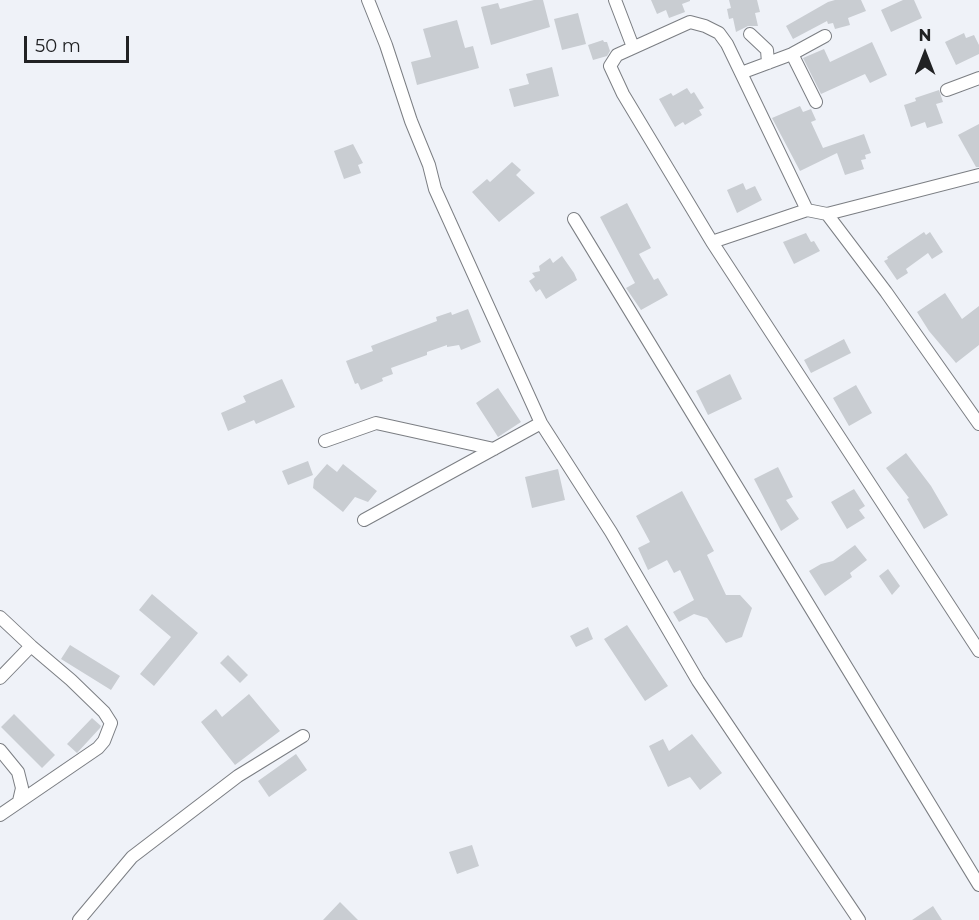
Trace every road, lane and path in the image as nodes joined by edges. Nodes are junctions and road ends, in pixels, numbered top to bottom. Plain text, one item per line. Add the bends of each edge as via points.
1 (368, 0) edge
2 (615, 0) edge
3 (750, 34) dead end
4 (825, 36) dead end
5 (633, 47) junction
6 (792, 54) junction
7 (768, 63) junction
8 (741, 73) junction
9 (979, 78) edge
10 (947, 90) dead end
11 (816, 102) dead end
12 (979, 175) edge
13 (807, 210) junction
14 (827, 214) junction
15 (574, 219) dead end
16 (712, 242) junction
17 (541, 423) junction
18 (979, 424) edge
19 (325, 441) dead end
20 (494, 449) junction
21 (364, 520) dead end
22 (0, 617) edge
23 (31, 646) junction
24 (979, 651) edge
25 (0, 678) edge
26 (303, 736) dead end
27 (0, 750) edge
28 (19, 801) junction
29 (0, 814) edge
30 (979, 885) edge
31 (79, 920) edge
32 (859, 920) edge

1 - 17 street via 435,189
2 - 5 street
3 - 7 street via 767,50
4 - 6 street
5 - 8 street via 690,22 719,33
5 - 16 street via 617,55 610,66 622,94
6 - 7 street
6 - 11 street
7 - 8 street
8 - 13 street
9 - 10 street
12 - 14 street
13 - 14 street
13 - 16 street
14 - 18 street
15 - 30 street
16 - 24 street
17 - 20 street
17 - 32 street via 611,532 698,681
19 - 20 street via 376,423
20 - 21 street
22 - 23 street
23 - 25 street
23 - 28 street via 71,680 111,723 98,748
26 - 31 street via 238,776 132,857
27 - 28 street via 18,772 22,788
28 - 29 street

